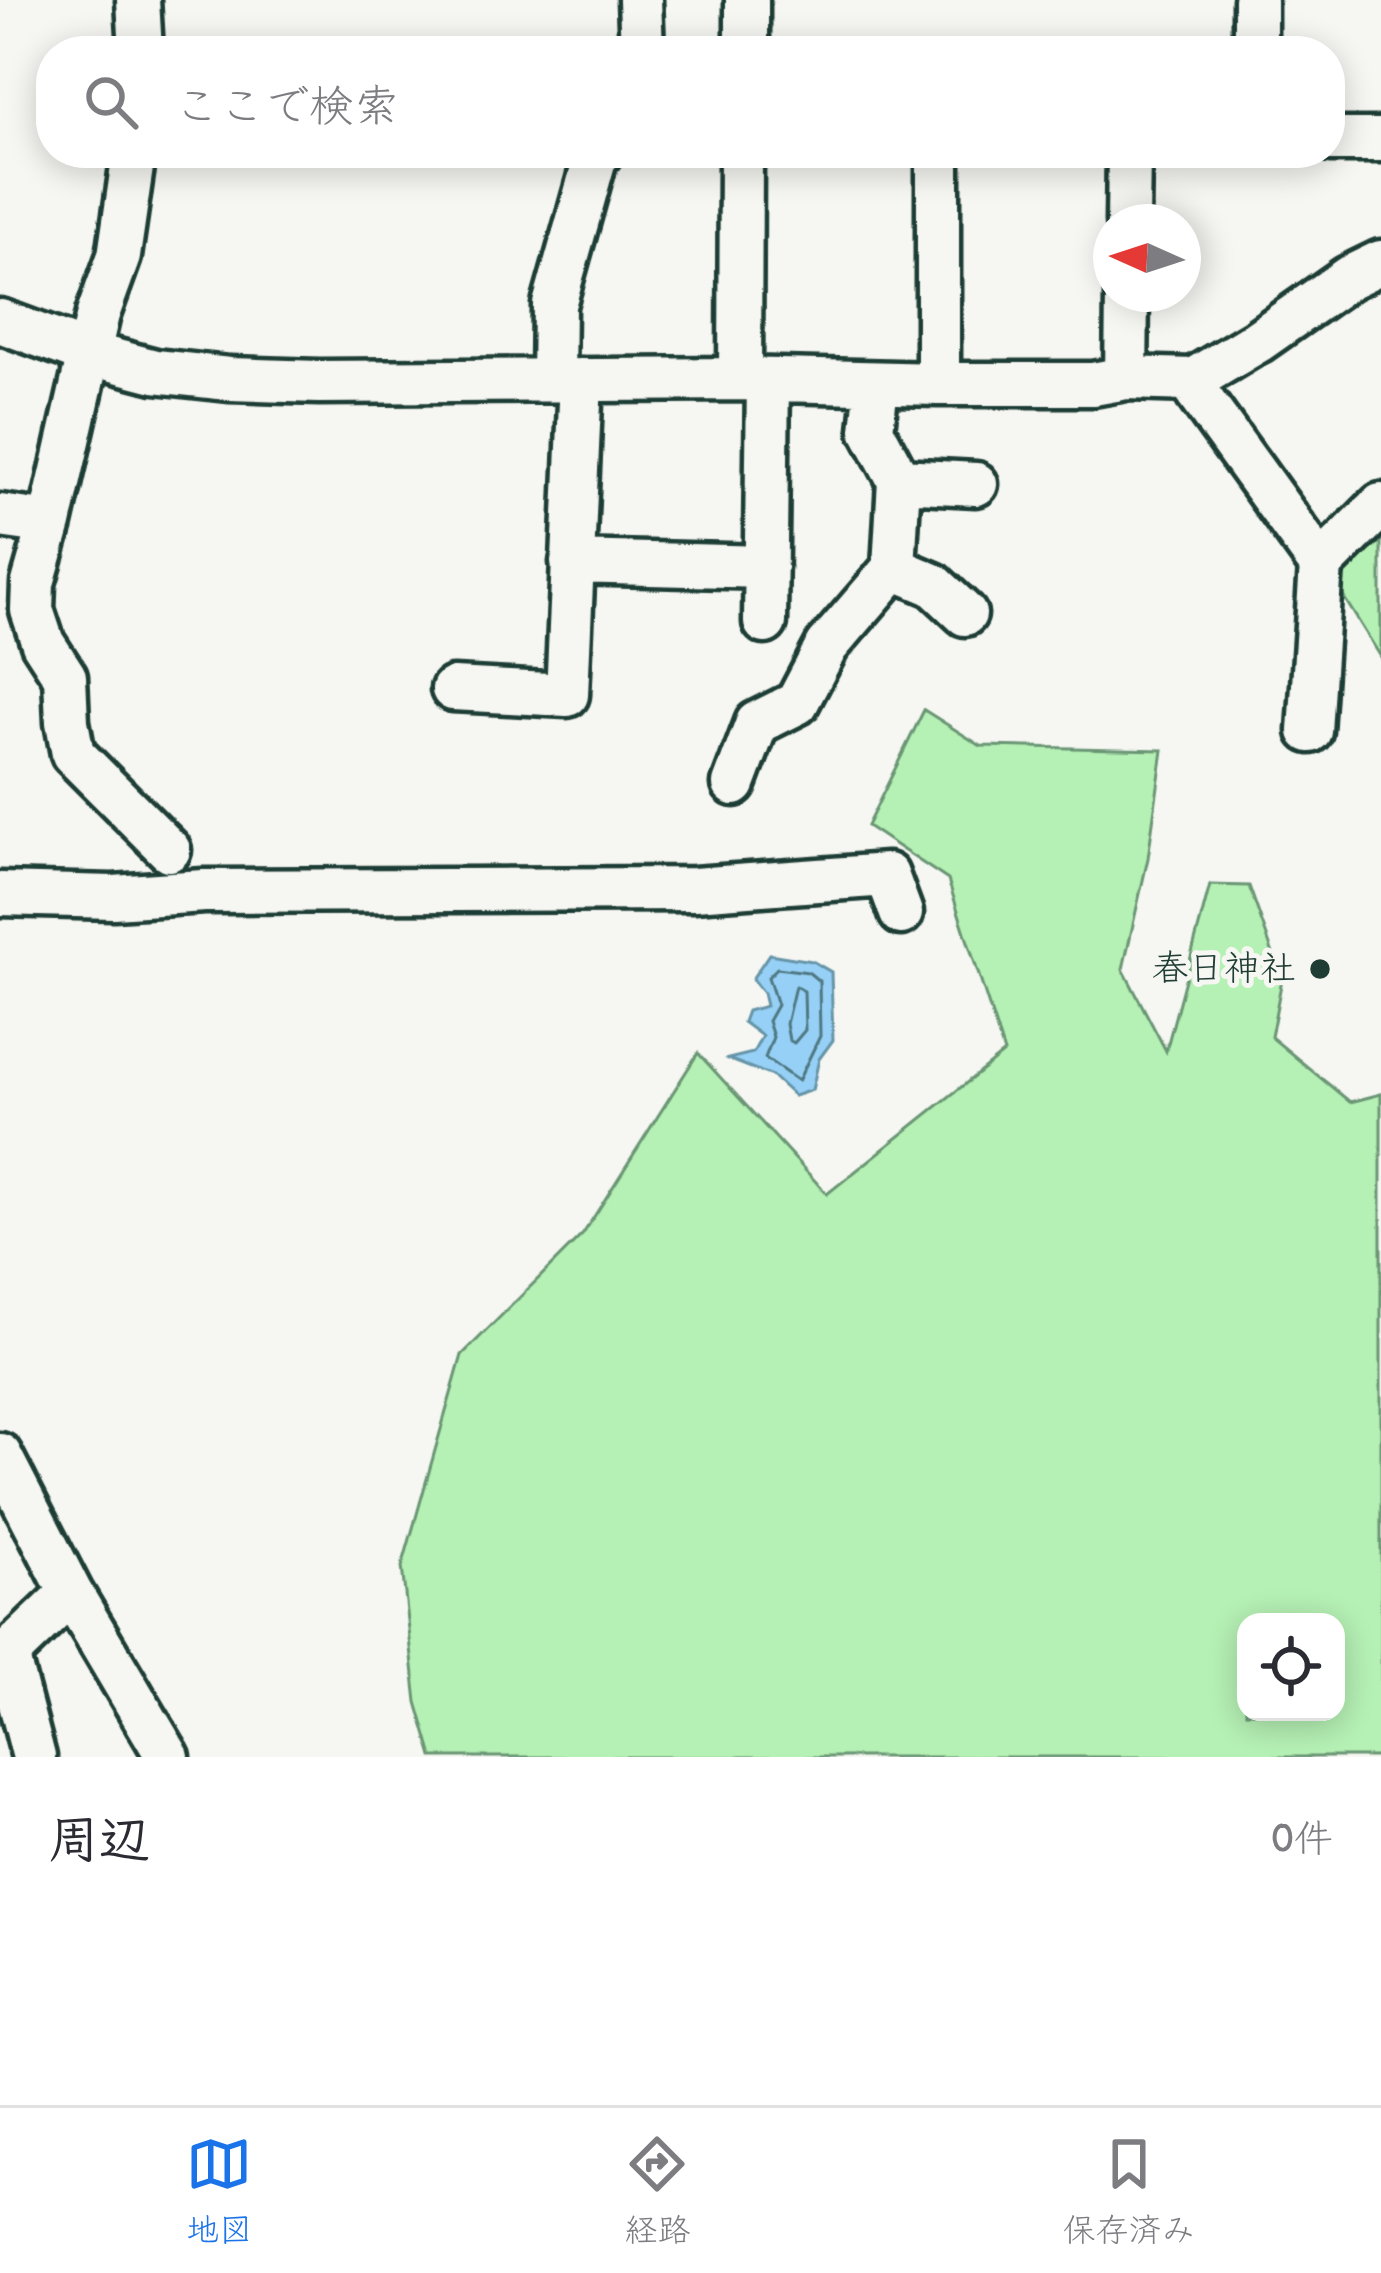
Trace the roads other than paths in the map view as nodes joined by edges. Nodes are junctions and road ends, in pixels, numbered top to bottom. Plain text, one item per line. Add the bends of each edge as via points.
1 (139, 0) edge
2 (640, 0) edge
3 (746, 0) edge
4 (1255, 0) edge
5 (140, 36) edge
6 (641, 36) edge
7 (747, 36) edge
8 (1255, 36) edge
9 (1345, 140) edge
10 (1381, 140) edge
11 (132, 168) edge
12 (592, 168) edge
13 (742, 168) edge
14 (938, 168) edge
15 (1129, 168) edge
16 (1128, 204) edge
17 (1381, 262) edge
18 (1127, 312) edge
19 (0, 321) edge
20 (90, 354) junction
21 (1126, 377) junction
22 (754, 379) junction
23 (567, 380) junction
24 (1193, 380) junction
25 (877, 383) junction
26 (938, 384) junction
27 (899, 480) junction
28 (976, 484) dead end
29 (1381, 505) edge
30 (0, 516) edge
31 (50, 524) junction
32 (572, 562) junction
33 (1321, 565) junction
34 (766, 567) junction
35 (894, 568) junction
36 (965, 614) dead end
37 (765, 622) dead end
38 (453, 689) dead end
39 (1310, 731) dead end
40 (734, 784) dead end
41 (169, 850) dead end
42 (0, 894) edge
43 (901, 913) dead end
44 (0, 1455) edge
45 (71, 1593) junction
46 (4, 1658) edge
47 (34, 1757) edge
48 (168, 1757) edge

1 - 5 street
2 - 6 street
3 - 7 street
4 - 8 street
9 - 10 street
11 - 20 street via 119,256
12 - 23 street via 554,305
13 - 22 street
14 - 26 street
15 - 16 street
17 - 24 street
18 - 21 street
19 - 20 street
20 - 23 street via 229,379
20 - 31 street
21 - 24 street
21 - 26 street
22 - 23 street
22 - 25 street
22 - 34 street
23 - 32 street
24 - 33 street
25 - 26 street
25 - 27 street via 872,430
27 - 28 street
27 - 35 street
29 - 33 street
30 - 31 street
31 - 41 street via 32,610 65,677 73,754
32 - 34 street
32 - 38 street via 567,695
33 - 39 street
34 - 37 street
35 - 36 street via 934,585
35 - 40 street via 827,646 797,703 757,723
42 - 43 street via 694,889 887,875
44 - 45 street
45 - 46 street
45 - 48 street
46 - 47 street

